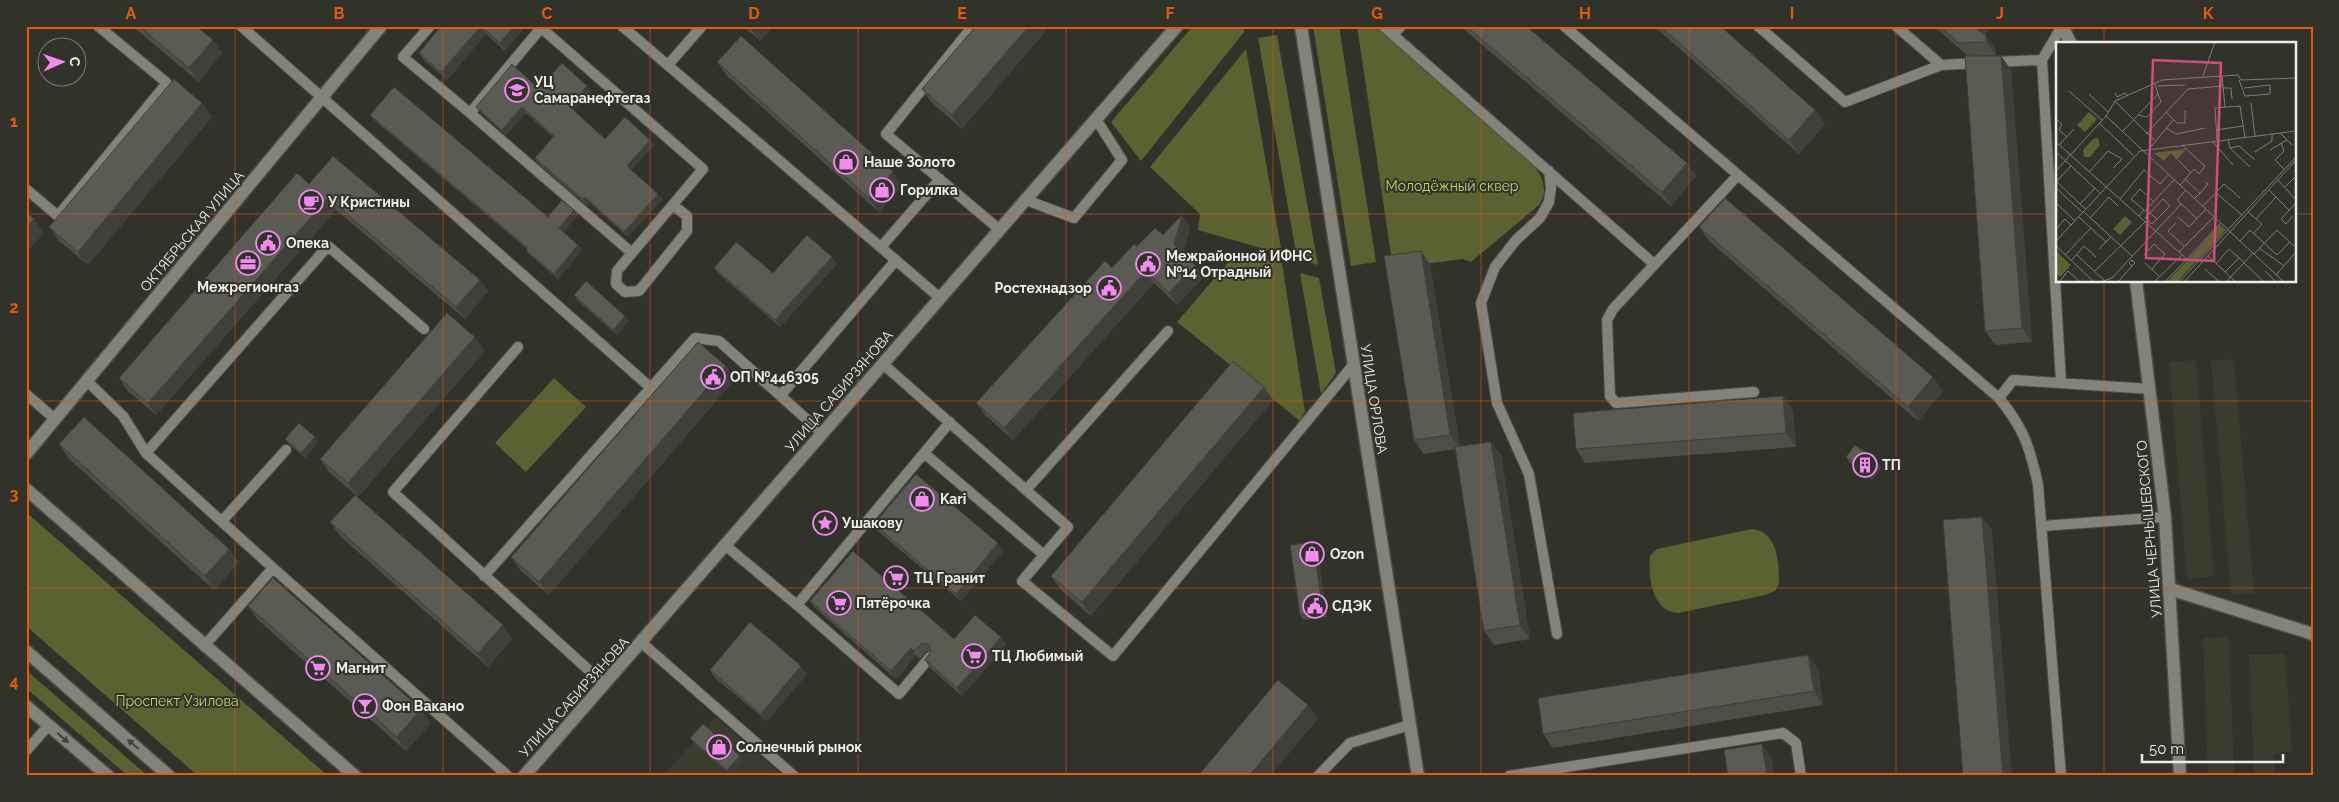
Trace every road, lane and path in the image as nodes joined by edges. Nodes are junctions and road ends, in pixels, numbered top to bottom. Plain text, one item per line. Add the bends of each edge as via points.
1 (98, 26) edge
2 (241, 26) edge
3 (381, 26) edge
4 (430, 26) edge
5 (622, 26) edge
6 (702, 26) edge
7 (973, 26) edge
8 (1177, 26) edge
9 (1301, 26) edge
10 (1383, 26) edge
11 (1402, 26) edge
12 (1564, 26) edge
13 (1758, 26) edge
14 (1896, 26) edge
15 (2062, 26) edge
16 (540, 27) edge
17 (1394, 35) junction
18 (2070, 42) edge
19 (2042, 60) junction
20 (668, 65) junction
21 (1941, 65) junction
22 (323, 97) junction
23 (470, 114) junction
24 (1096, 119) junction
25 (1549, 171) junction
26 (1738, 175) junction
27 (940, 179) junction
28 (26, 189) edge
29 (1026, 200) junction
30 (673, 205) junction
31 (1000, 230) junction
32 (881, 247) junction
33 (632, 253) junction
34 (896, 260) junction
35 (1654, 264) junction
36 (2136, 282) edge
37 (940, 298) junction
38 (424, 328) dead end
39 (1168, 331) dead end
40 (518, 347) dead end
41 (883, 364) junction
42 (1354, 364) junction
43 (87, 381) junction
44 (2061, 382) junction
45 (651, 388) junction
46 (2150, 389) junction
47 (1754, 392) dead end
48 (26, 394) edge
49 (780, 395) junction
50 (1998, 398) junction
51 (55, 419) junction
52 (950, 422) junction
53 (822, 433) junction
54 (286, 450) edge
55 (146, 453) junction
56 (924, 453) junction
57 (26, 454) edge
58 (26, 489) edge
59 (1026, 490) junction
60 (2165, 517) junction
61 (222, 521) junction
62 (2042, 526) junction
63 (726, 546) junction
64 (1044, 555) junction
65 (273, 568) junction
66 (484, 576) junction
67 (2170, 589) junction
68 (797, 605) junction
69 (1557, 634) dead end
70 (2313, 634) edge
71 (642, 643) junction
72 (204, 646) junction
73 (26, 651) edge
74 (930, 657) edge
75 (604, 684) junction
76 (26, 706) edge
77 (1410, 724) junction
78 (49, 725) junction
79 (26, 752) edge
80 (1543, 773) edge
81 (108, 776) edge
82 (170, 776) edge
83 (355, 776) edge
84 (508, 776) edge
85 (524, 776) edge
86 (794, 776) edge
87 (1318, 776) edge
88 (1418, 776) edge
89 (1509, 776) edge
90 (1801, 776) edge
91 (2061, 776) edge
92 (2180, 776) edge

1 - 28 lane via 167,83 58,216
2 - 22 lane
3 - 22 street, ОКТЯБРЬСКАЯ УЛИЦА
4 - 23 lane via 403,57
5 - 20 lane
6 - 20 lane
7 - 27 lane via 886,134
8 - 24 street, УЛИЦА САБИРЗЯНОВА
9 - 42 street, УЛИЦА ОРЛОВА
10 - 17 lane
11 - 17 lane
12 - 26 lane
13 - 21 lane via 1845,102
14 - 21 lane
15 - 18 street
15 - 19 lane
16 - 23 lane
16 - 30 lane via 703,169
17 - 25 lane
19 - 21 lane
19 - 44 lane
20 - 32 lane
22 - 43 street, ОКТЯБРЬСКАЯ УЛИЦА
22 - 45 lane
23 - 33 lane
24 - 29 street, УЛИЦА САБИРЗЯНОВА
24 - 29 lane via 1122,160 1074,218
25 - 35 lane
25 - 69 lane via 1549,202 1540,218 1516,240 1495,267 1481,303 1498,403 1529,474
26 - 35 lane
26 - 50 lane
27 - 31 lane
27 - 32 lane
29 - 31 street, УЛИЦА САБИРЗЯНОВА
30 - 33 lane
30 - 33 lane via 687,216 687,231 639,291 624,292 616,284 617,271
31 - 37 street, УЛИЦА САБИРЗЯНОВА
32 - 34 lane
34 - 37 lane
34 - 49 lane
35 - 47 lane via 1607,320 1610,396 1616,403
36 - 46 street, УЛИЦА ЧЕРНЫШЕВСКОГО
37 - 41 street, УЛИЦА САБИРЗЯНОВА
38 - 55 lane via 328,246
39 - 59 lane
40 - 66 lane via 393,492
41 - 52 lane
41 - 53 street, УЛИЦА САБИРЗЯНОВА
42 - 64 lane via 1113,656 1022,581
42 - 77 street, УЛИЦА ОРЛОВА
43 - 51 street, ОКТЯБРЬСКАЯ УЛИЦА
43 - 55 lane via 123,416
44 - 46 lane
44 - 50 lane via 2013,380
45 - 49 lane via 695,338 719,340
45 - 66 lane
46 - 60 street, УЛИЦА ЧЕРНЫШЕВСКОГО
48 - 51 lane
49 - 53 lane
50 - 62 lane via 2018,422 2031,452
51 - 57 street, ОКТЯБРЬСКАЯ УЛИЦА
52 - 56 lane
52 - 59 lane
53 - 63 street, УЛИЦА САБИРЗЯНОВА
54 - 61 lane
55 - 61 lane
56 - 64 lane
56 - 68 lane
58 - 72 street
59 - 64 lane via 1068,527
60 - 62 lane
60 - 67 street, УЛИЦА ЧЕРНЫШЕВСКОГО
61 - 65 lane
62 - 91 lane
63 - 68 lane
63 - 71 street, УЛИЦА САБИРЗЯНОВА
65 - 72 lane
65 - 84 lane
66 - 75 lane
67 - 70 street
67 - 92 street, УЛИЦА ЧЕРНЫШЕВСКОГО
68 - 74 lane via 899,694
71 - 75 street, УЛИЦА САБИРЗЯНОВА
71 - 86 lane
72 - 83 street
82 -> 73 street
75 - 85 street, УЛИЦА САБИРЗЯНОВА
76 - 78 street
77 - 87 lane via 1350,743
77 - 88 street, УЛИЦА ОРЛОВА
78 - 79 lane
78 -> 81 street
80 - 89 lane
80 - 90 lane via 1782,733 1796,744

